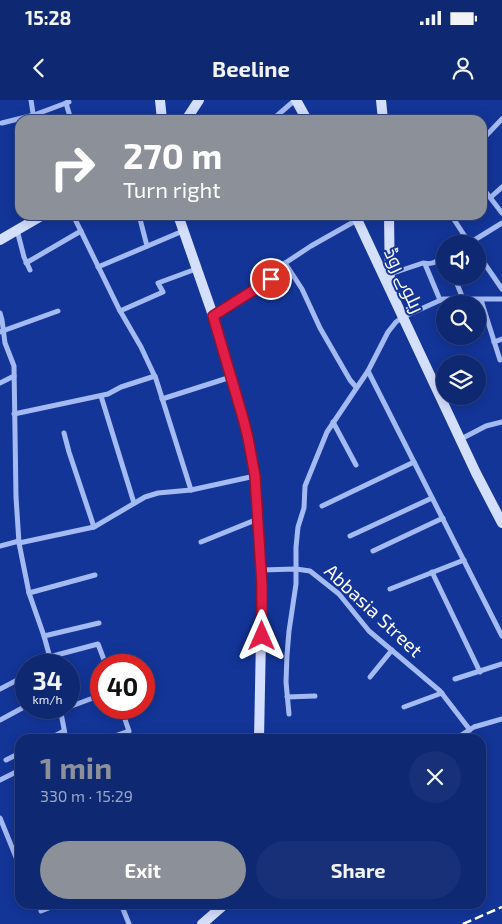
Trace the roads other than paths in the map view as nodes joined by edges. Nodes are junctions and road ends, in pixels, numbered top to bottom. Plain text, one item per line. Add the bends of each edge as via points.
1 (30, 100) edge
2 (160, 100) edge
3 (199, 100) edge
4 (296, 100) edge
5 (381, 100) edge
6 (67, 102) edge
7 (34, 115) edge
8 (38, 115) edge
9 (71, 115) edge
10 (162, 115) edge
11 (189, 115) edge
12 (278, 115) edge
13 (304, 115) edge
14 (382, 115) edge
15 (502, 119) edge
16 (15, 121) edge
17 (2, 123) dead end
18 (487, 135) edge
19 (502, 187) edge
20 (487, 193) edge
21 (491, 197) junction
22 (502, 213) edge
23 (34, 220) edge
24 (76, 220) edge
25 (140, 220) edge
26 (180, 220) edge
27 (353, 220) edge
28 (357, 220) edge
29 (390, 220) edge
30 (454, 220) edge
31 (502, 223) edge
32 (17, 230) junction
33 (82, 231) junction
34 (183, 231) junction
35 (464, 235) edge
36 (482, 235) edge
37 (0, 240) edge
38 (148, 246) junction
39 (436, 261) edge
40 (26, 263) junction
41 (285, 263) junction
42 (425, 264) junction
43 (486, 266) edge
44 (98, 268) junction
45 (196, 269) junction
46 (30, 270) dead end
47 (390, 274) junction
48 (502, 289) edge
49 (390, 292) junction
50 (438, 295) edge
51 (502, 299) edge
52 (486, 300) edge
53 (436, 302) edge
54 (58, 311) dead end
55 (120, 311) junction
56 (0, 313) edge
57 (213, 316) junction
58 (486, 316) edge
59 (403, 318) junction
60 (2, 332) edge
61 (502, 339) edge
62 (494, 342) junction
63 (500, 360) dead end
64 (368, 371) junction
65 (14, 376) junction
66 (155, 376) junction
67 (231, 376) junction
68 (0, 383) edge
69 (434, 383) joint
70 (356, 387) junction
71 (101, 396) junction
72 (162, 399) junction
73 (14, 414) junction
74 (334, 422) junction
75 (502, 422) edge
76 (64, 433) dead end
77 (461, 438) junction
78 (414, 462) junction
79 (356, 465) dead end
80 (255, 476) junction
81 (191, 490) junction
82 (432, 498) junction
83 (134, 503) junction
84 (322, 506) dead end
85 (443, 518) junction
86 (258, 519) junction
87 (502, 522) edge
88 (94, 527) junction
89 (350, 536) dead end
90 (19, 542) junction
91 (201, 542) dead end
92 (0, 546) edge
93 (373, 551) dead end
94 (464, 560) junction
95 (296, 569) junction
96 (261, 570) junction
97 (432, 572) junction
98 (95, 575) dead end
99 (390, 589) dead end
100 (29, 592) junction
101 (99, 623) dead end
102 (44, 636) junction
103 (502, 636) edge
104 (392, 650) junction
105 (48, 654) edge
106 (60, 654) edge
107 (102, 654) edge
108 (502, 664) edge
109 (480, 672) junction
110 (370, 677) dead end
111 (455, 680) dead end
112 (15, 682) edge
113 (0, 690) edge
114 (442, 693) junction
115 (315, 696) dead end
116 (288, 697) junction
117 (404, 707) dead end
118 (15, 712) edge
119 (289, 714) dead end
120 (64, 719) edge
121 (125, 719) edge
122 (0, 720) edge
123 (502, 720) edge
124 (470, 730) junction
125 (64, 731) junction
126 (58, 734) edge
127 (65, 734) edge
128 (122, 734) edge
129 (259, 734) edge
130 (463, 734) edge
131 (15, 756) edge
132 (6, 760) dead end
133 (15, 772) edge
134 (0, 780) edge
135 (0, 818) edge
136 (15, 855) edge
137 (47, 909) edge
138 (123, 909) edge
139 (219, 909) edge
140 (42, 911) dead end
141 (129, 924) edge
142 (202, 924) edge

1 - 7 street
2 - 10 street
3 - 11 street
4 - 12 street
4 - 13 street
5 - 14 street
6 - 8 street
6 - 9 street
15 - 18 street
16 - 17 street
19 - 21 street
20 - 21 street
21 - 22 street
23 - 32 street
24 - 33 street
25 - 38 street
26 - 34 street
27 - 41 street
28 - 49 street, ریلوے روڈ
29 - 47 street
30 - 35 street
31 - 36 street
32 - 37 street
32 - 40 street
33 - 40 street
33 - 44 street
34 - 38 street
34 - 45 street
38 - 44 street
39 - 42 street
40 - 46 street
41 - 57 street via 270,273 271,279
41 - 70 street
42 - 47 street
42 - 50 street
43 - 48 street
44 - 55 street
45 - 55 street via 158,283 162,292
45 - 57 street
47 - 49 street
49 - 59 street, ریلوے روڈ
51 - 52 street
53 - 59 street
54 - 60 street
55 - 66 street
56 - 60 street
57 - 67 street
58 - 62 street
59 - 64 street via 388,332
59 - 69 street, ریلوے روڈ
60 - 65 street via 14,366
61 - 62 street
62 - 63 street
64 - 70 street
64 - 78 street
65 - 68 street
65 - 73 street
66 - 71 street
66 - 72 street
67 - 72 street
67 - 80 street
69 - 77 street, ریلوے روڈ
70 - 74 street
71 - 73 street
71 - 83 street
72 - 81 street
73 - 90 street
74 - 79 street
74 - 95 street via 305,486 304,508 298,526
75 - 77 street
76 - 88 street
77 - 87 street, ریلوے روڈ
78 - 82 street
78 - 84 street
80 - 81 street
80 - 86 street
81 - 83 street via 158,493
82 - 85 street
82 - 89 street
83 - 88 street
85 - 93 street
85 - 94 street
86 - 91 street
86 - 96 street
88 - 90 street
90 - 92 street
90 - 100 street
94 - 97 street
94 - 103 street
95 - 96 street, Abbasia Street
95 - 104 street, Abbasia Street via 310,572 339,594 369,631
95 - 116 street via 287,655
96 - 129 street
97 - 99 street
97 - 109 street
98 - 100 street
100 - 102 street
101 - 102 street
102 - 105 street
104 - 110 street
104 - 114 street, Abbasia Street
106 - 107 street via 98,644
108 - 109 street
109 - 111 street
112 - 113 street
114 - 117 street
114 - 124 street, Abbasia Street
115 - 116 street
116 - 119 street
118 - 122 street
120 - 125 street
121 - 128 street via 129,732
123 - 124 street
124 - 130 street
125 - 126 street
125 - 127 street
131 - 132 street
133 - 134 street
135 - 136 street
137 - 140 street
138 - 141 street
139 - 142 street

